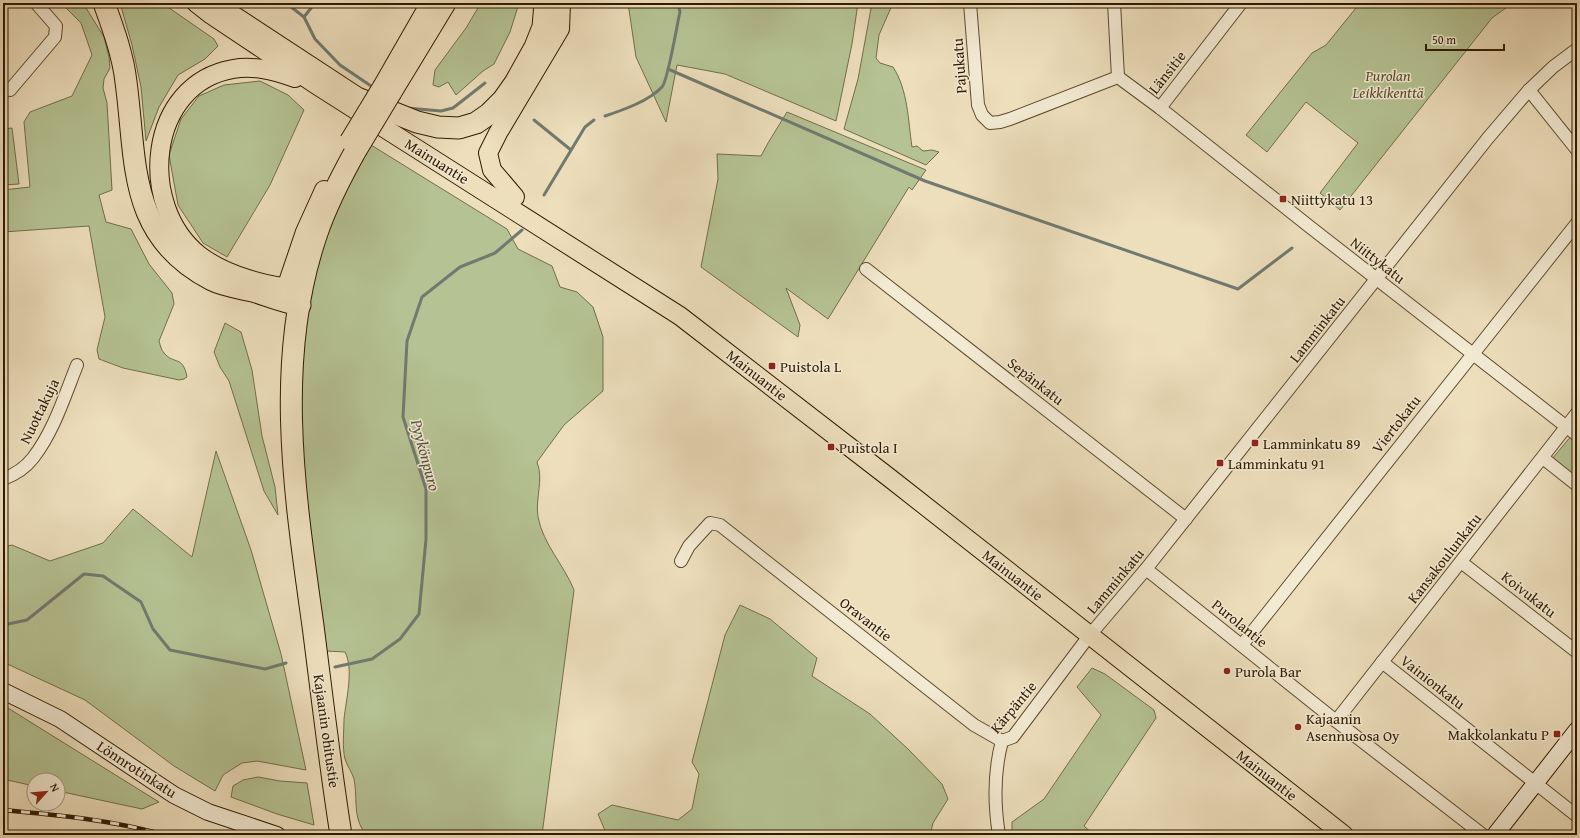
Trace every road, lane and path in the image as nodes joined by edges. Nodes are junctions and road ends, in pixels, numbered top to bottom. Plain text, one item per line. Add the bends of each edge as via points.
1 (36, 3) edge
2 (104, 3) edge
3 (196, 3) edge
4 (212, 3) edge
5 (430, 3) edge
6 (445, 3) edge
7 (545, 3) edge
8 (562, 3) edge
9 (970, 3) edge
10 (1114, 3) edge
11 (1241, 3) edge
12 (1577, 50) edge
13 (1118, 77) junction
14 (318, 86) junction
15 (387, 88) junction
16 (10, 90) dead end
17 (1530, 90) junction
18 (357, 98) junction
19 (1160, 108) junction
20 (1577, 150) edge
21 (515, 197) junction
22 (1577, 223) edge
23 (866, 269) dead end
24 (1377, 279) junction
25 (293, 296) junction
26 (680, 316) junction
27 (1472, 354) junction
28 (77, 364) dead end
29 (1577, 413) edge
30 (1566, 427) junction
31 (1577, 435) edge
32 (1543, 458) junction
33 (3, 479) edge
34 (1577, 484) edge
35 (1186, 519) junction
36 (681, 561) dead end
37 (1461, 562) junction
38 (1146, 569) junction
39 (1089, 636) junction
40 (1242, 646) junction
41 (1577, 652) edge
42 (1382, 662) junction
43 (3, 691) edge
44 (1336, 721) junction
45 (1577, 730) edge
46 (1002, 741) junction
47 (1536, 784) junction
48 (1577, 816) edge
49 (277, 835) edge
50 (341, 835) edge
51 (999, 835) edge
52 (1344, 835) edge
53 (1483, 835) edge
54 (1495, 835) edge

1 - 16 street via 56,26 56,37
2 - 25 highway via 126,80 139,191 144,208 165,245 190,266 213,280 266,295
3 - 14 main road, Mainuantie
4 - 18 highway, Mainuantie
5 - 15 main road
6 - 15 highway, Kajaanin ohitustie
7 - 18 highway via 543,27 526,66 503,100 476,123 459,128 438,127 417,122
8 - 21 main road via 560,29 488,153 492,170
9 - 13 street, Pajukatu via 978,105 982,115 990,123 1010,119
10 - 13 street
11 - 19 street, Länsitie
12 - 17 street, Lamminkatu via 1553,67
13 - 19 street, Länsitie
14 - 25 main road via 261,68 233,69 207,77 178,104 164,133 159,158 160,187 170,216 186,242 199,255 224,269
14 - 26 main road, Mainuantie
15 - 25 highway, Kajaanin ohitustie, bridge via 352,147
17 - 20 street
17 - 24 street, Lamminkatu via 1488,138
18 - 21 main road, Mainuantie
19 - 24 street, Niittykatu
21 - 26 main road, Mainuantie via 664,298
22 - 27 street, Viertokatu
23 - 35 street, Sepänkatu
24 - 27 street, Niittykatu
24 - 35 street, Lamminkatu
25 - 50 highway, Kajaanin ohitustie via 292,449 302,554
26 - 39 main road, Mainuantie
27 - 30 street, Niittykatu
27 - 40 street, Viertokatu
28 - 33 street, Nuottakuja via 42,444 32,459 20,470
29 - 30 street, Kansakoulunkatu
30 - 31 street, Niittykatu
30 - 32 street, Kansakoulunkatu
32 - 34 street
32 - 37 street, Kansakoulunkatu
35 - 38 street, Lamminkatu
36 - 46 street, Oravantie via 710,523 720,525 974,725
37 - 41 street, Koivukatu
37 - 42 street, Kansakoulunkatu
38 - 39 street, Lamminkatu
38 - 40 street, Purolantie
39 - 46 street, Kärpäntie via 1013,737
39 - 52 main road, Mainuantie
40 - 44 street, Purolantie
42 - 44 street, Kansakoulunkatu
42 - 47 street, Vainionkatu
43 - 49 street, Lönnrotinkatu via 60,719 174,795 208,812
44 - 53 street, Purolantie
45 - 47 street
46 - 51 street, Kärpäntie via 996,803
47 - 48 street, Vainionkatu
47 - 54 street

